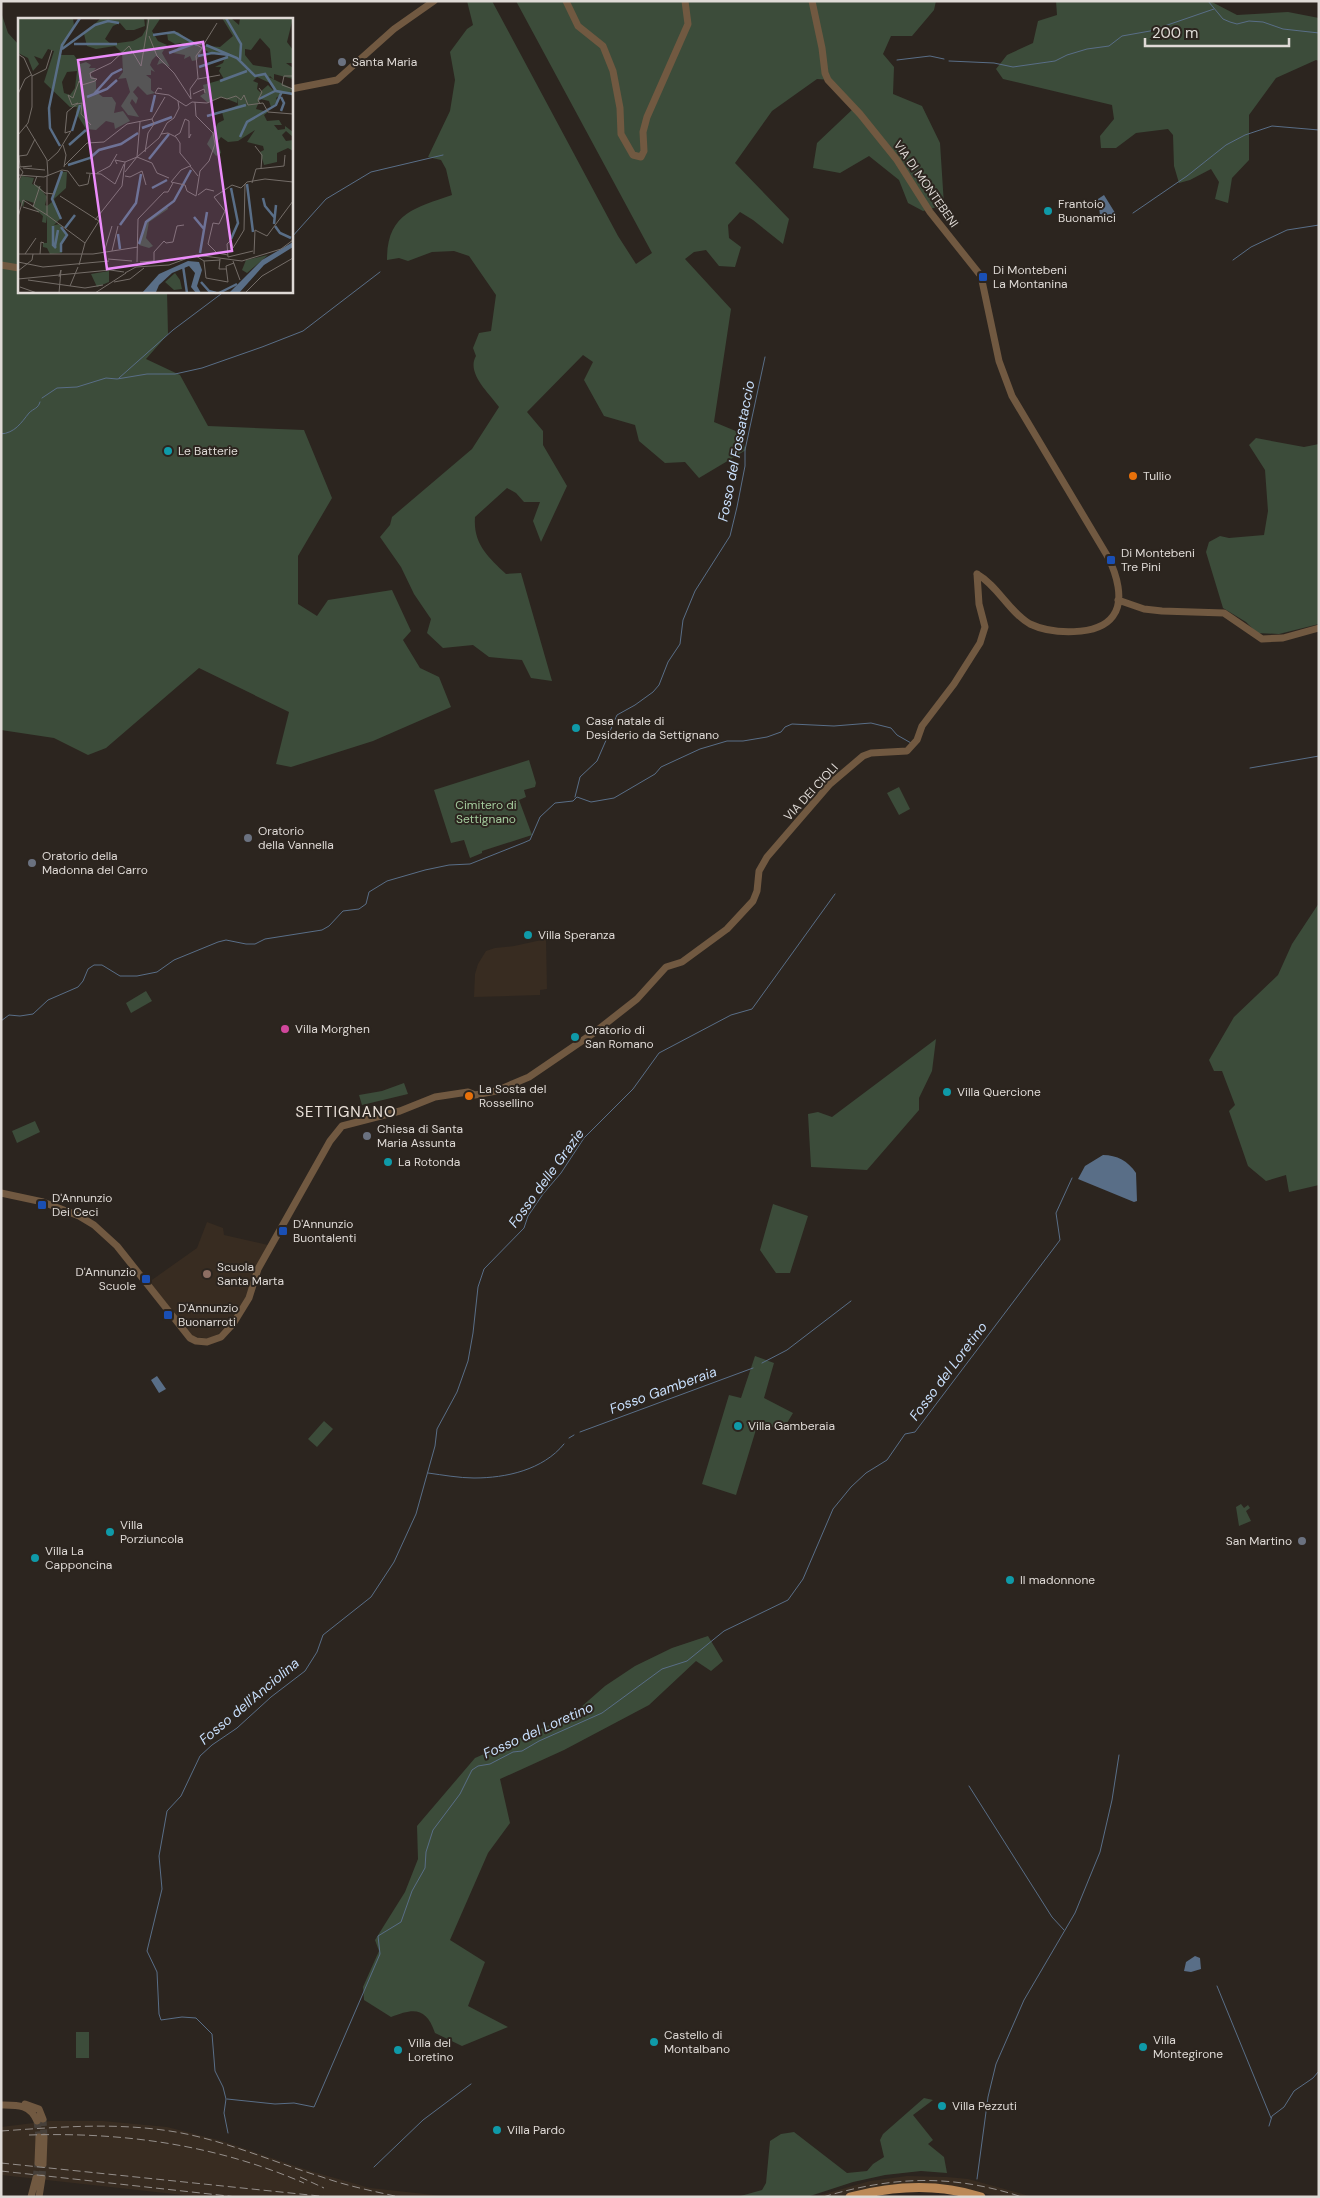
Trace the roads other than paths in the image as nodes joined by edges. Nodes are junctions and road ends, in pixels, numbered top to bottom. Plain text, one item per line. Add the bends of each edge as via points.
1 (434, 1) edge
2 (566, 1) edge
3 (685, 1) edge
4 (812, 1) edge
5 (292, 89) edge
6 (1, 264) edge
7 (18, 268) edge
8 (1118, 600) junction
9 (1319, 628) edge
10 (1, 1193) edge
11 (1, 2105) edge
12 (40, 2120) tunnel mouth
13 (42, 2137) tunnel mouth
14 (41, 2164) tunnel mouth
15 (31, 2197) edge
16 (39, 2197) edge
17 (850, 2197) edge
18 (981, 2197) edge

1 - 5 street via 394,29 337,80
2 - 3 street via 578,26 603,46 613,71 621,134 633,155 640,157 644,151 643,132 647,117 688,24
4 - 8 street, VIA DI MONTEBENI via 827,77 907,173 930,212 981,276 999,361 1008,386 1022,415 1108,557 1116,579
6 - 7 street
8 - 9 street via 1149,610 1224,613 1256,637 1267,639
8 - 10 street, VIA DEI CIOLI via 1113,617 1102,624 1069,632 1049,631 1029,623 977,574 985,627 980,643 922,726 913,746 901,752 871,752 843,772 767,857 759,871 753,901 727,929 682,962 666,967 637,999 535,1073 496,1091 435,1097 391,1114 342,1126 330,1141 263,1261 246,1306 221,1337 207,1342 190,1338 116,1246 94,1225 43,1202
11 - 12 street via 37,2107 41,2112
13 - 14 street
15 - 16 street via 39,2178
17 - 18 main road via 883,2189 930,2188

